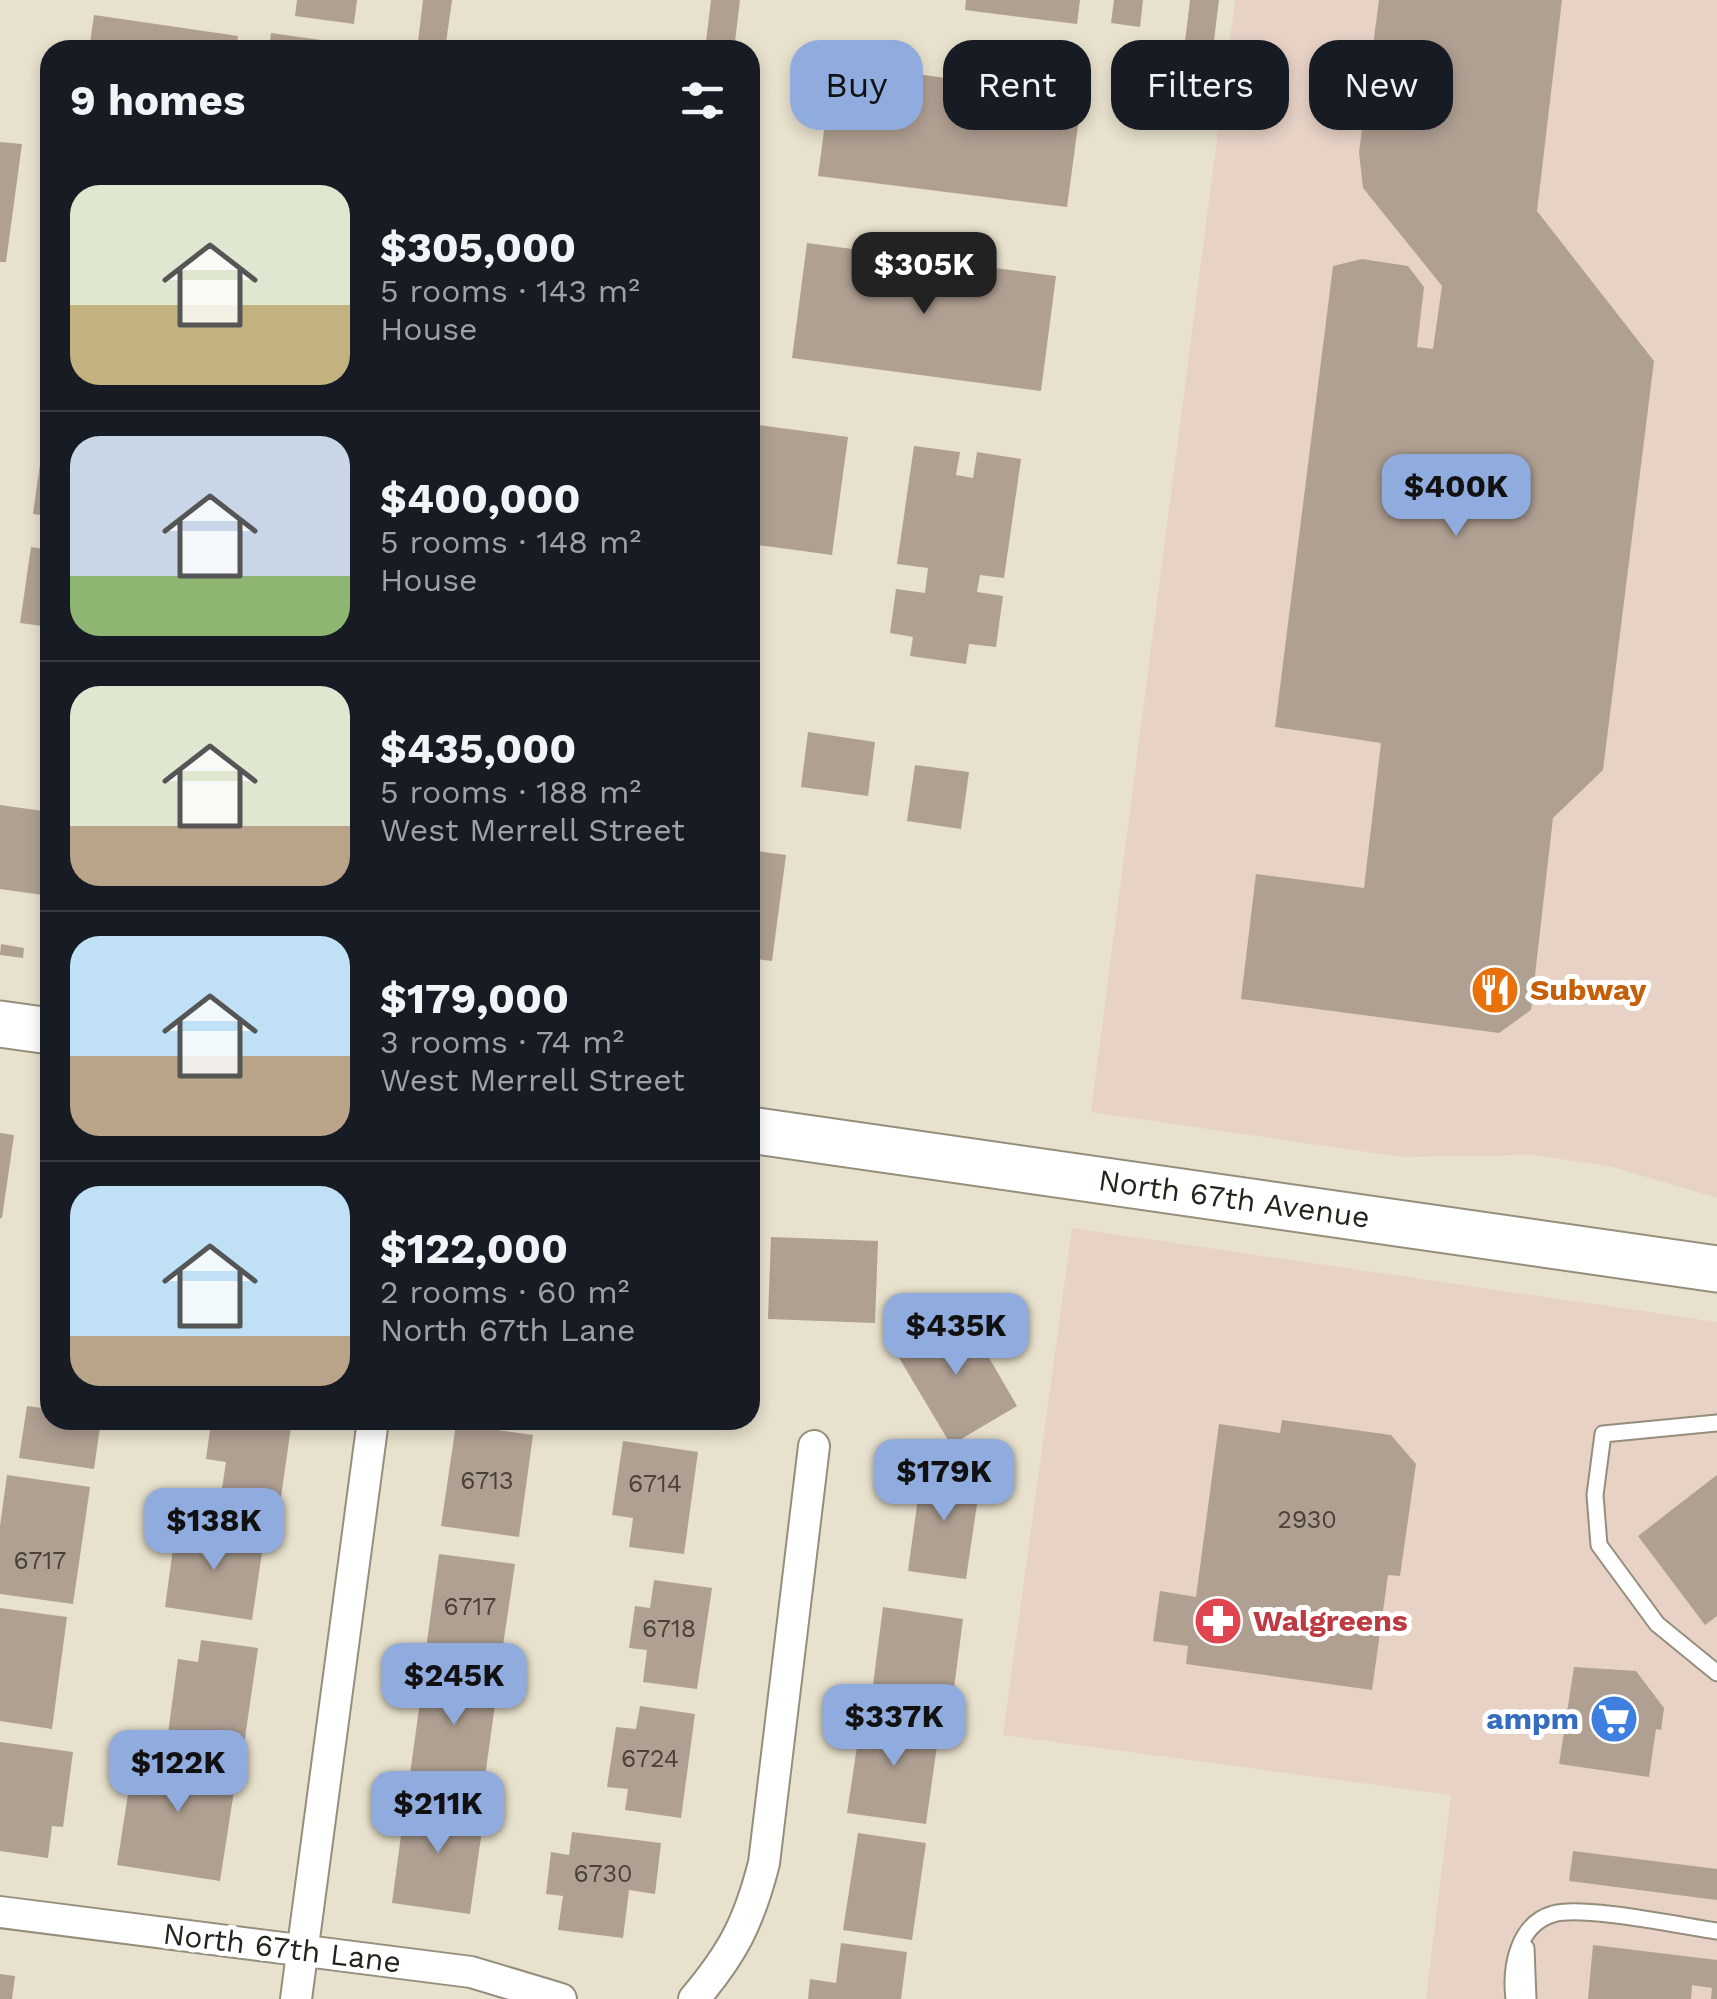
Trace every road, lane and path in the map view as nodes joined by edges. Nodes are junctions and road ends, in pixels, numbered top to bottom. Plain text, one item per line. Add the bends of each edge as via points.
1 (0, 1024) edge
2 (40, 1030) edge
3 (760, 1131) edge
4 (1717, 1269) edge
5 (1717, 1423) edge
6 (372, 1430) edge
7 (814, 1446) dead end
8 (1717, 1672) edge
9 (0, 1912) edge
10 (1527, 1930) junction
11 (1717, 1931) edge
12 (303, 1950) junction
13 (296, 1999) edge
14 (561, 1999) edge
15 (694, 1999) edge
16 (1514, 1999) edge
17 (1528, 1999) edge

1 - 2 main road
3 - 4 main road, North 67th Avenue
5 - 8 lane via 1603,1434 1596,1494 1600,1545 1657,1624
6 - 12 street
7 - 15 street via 764,1863 749,1922
9 - 12 street, North 67th Lane
10 - 11 lane via 1554,1914
10 - 16 lane via 1516,1957
10 - 17 lane
12 - 13 street
12 - 14 street, North 67th Lane via 471,1972

